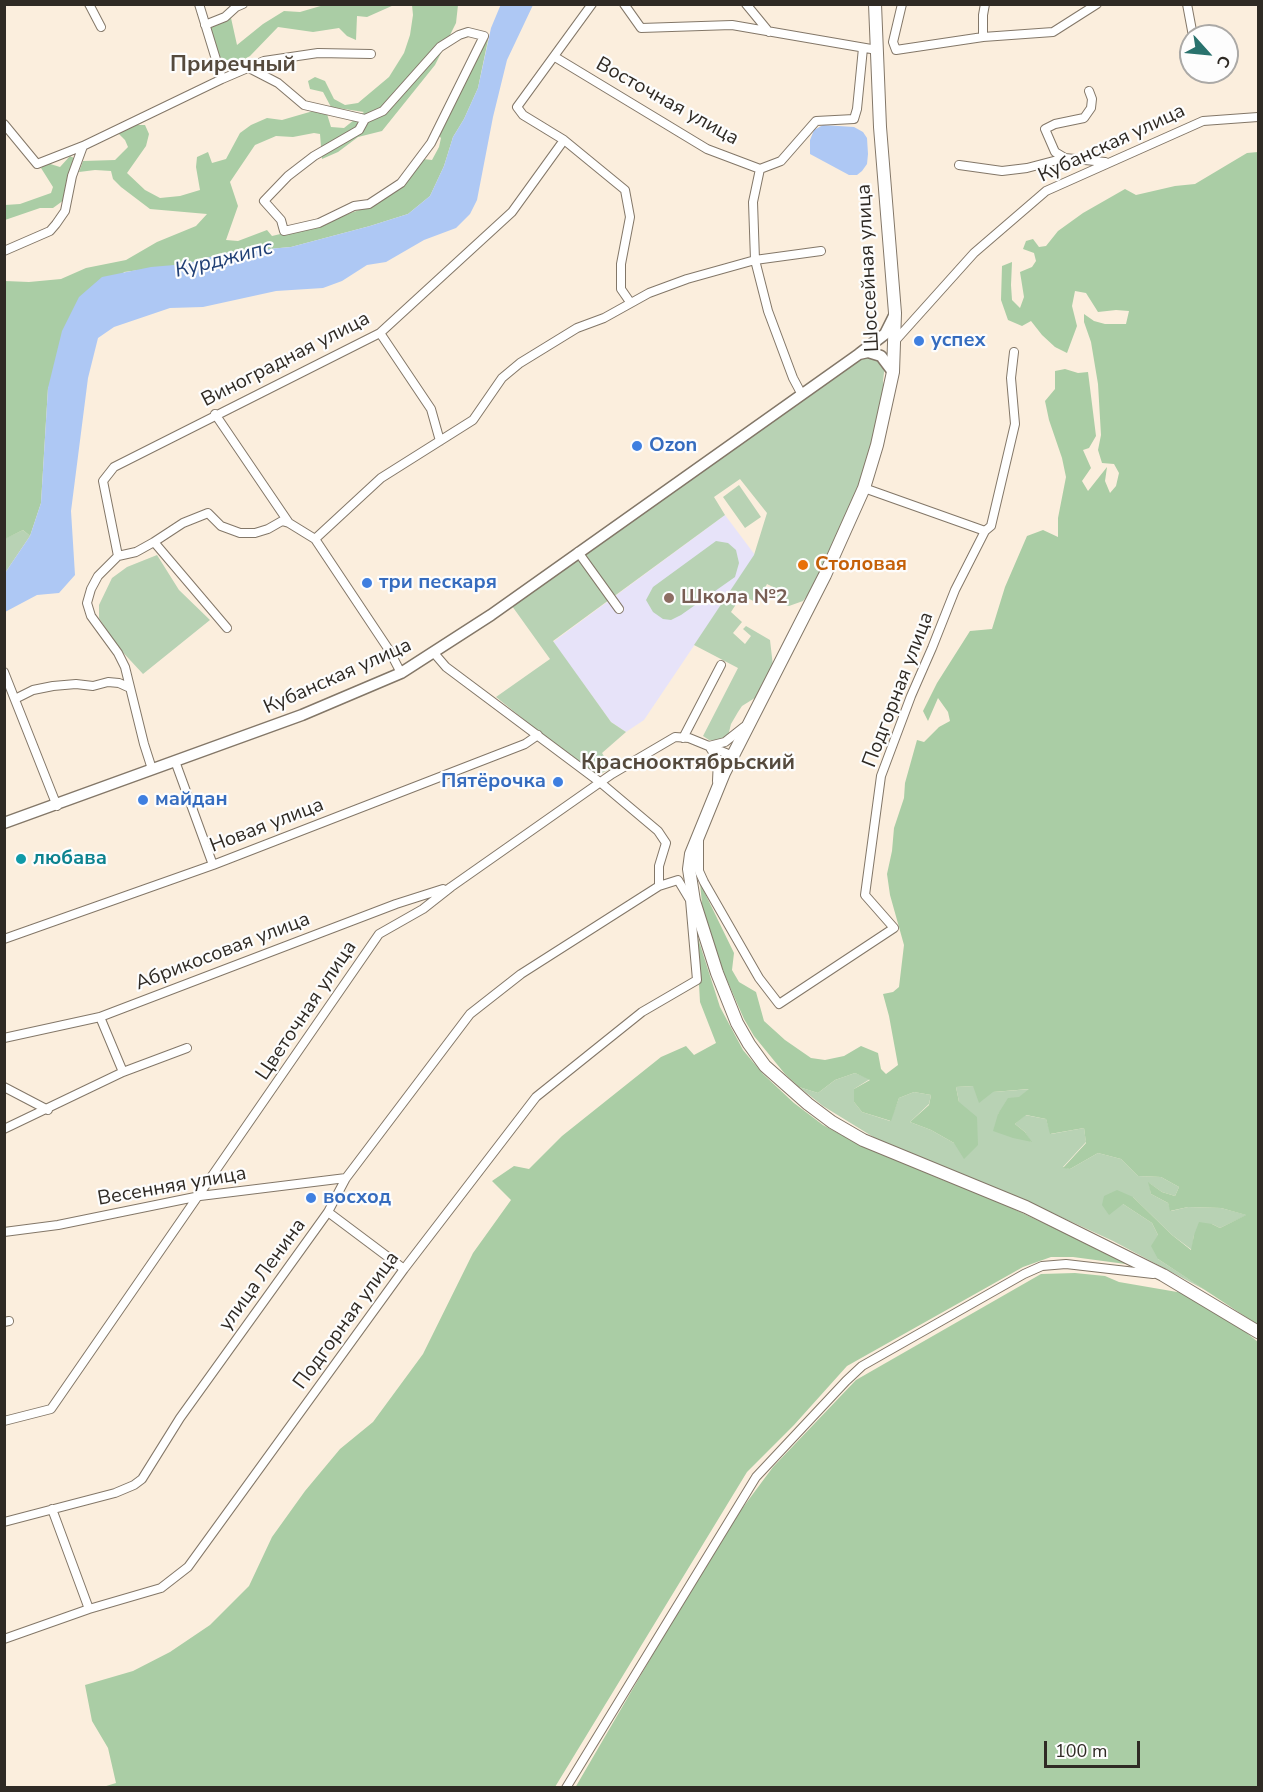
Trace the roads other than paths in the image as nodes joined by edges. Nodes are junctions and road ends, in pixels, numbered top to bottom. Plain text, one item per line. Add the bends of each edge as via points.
1 (89, 4) edge
2 (199, 4) edge
3 (243, 4) edge
4 (592, 4) edge
5 (624, 4) edge
6 (746, 4) edge
7 (875, 4) edge
8 (902, 4) edge
9 (985, 4) edge
10 (1097, 4) edge
11 (1187, 4) edge
12 (1190, 24) edge
13 (205, 25) junction
14 (101, 27) dead end
15 (769, 32) junction
16 (983, 37) junction
17 (863, 48) junction
18 (877, 50) junction
19 (371, 54) dead end
20 (555, 57) junction
21 (249, 68) junction
22 (222, 79) junction
23 (1089, 91) dead end
24 (1258, 117) edge
25 (365, 119) junction
26 (4, 124) edge
27 (564, 140) junction
28 (83, 146) junction
29 (1065, 158) junction
30 (1107, 163) junction
31 (958, 165) dead end
32 (760, 169) junction
33 (4, 251) edge
34 (821, 251) dead end
35 (755, 260) junction
36 (630, 302) junction
37 (895, 313) junction
38 (380, 333) junction
39 (895, 341) junction
40 (1014, 352) dead end
41 (859, 354) junction
42 (893, 372) junction
43 (801, 393) junction
44 (215, 414) junction
45 (440, 441) junction
46 (864, 488) junction
47 (289, 523) junction
48 (985, 531) junction
49 (315, 539) junction
50 (154, 542) junction
51 (578, 552) junction
52 (118, 556) junction
53 (619, 609) dead end
54 (227, 628) dead end
55 (434, 653) junction
56 (721, 665) dead end
57 (4, 672) edge
58 (401, 673) junction
59 (130, 688) junction
60 (15, 699) junction
61 (749, 722) junction
62 (538, 735) junction
63 (682, 738) junction
64 (710, 746) junction
65 (733, 756) junction
66 (175, 761) junction
67 (152, 769) junction
68 (601, 783) junction
69 (714, 794) junction
70 (57, 806) junction
71 (4, 823) edge
72 (698, 835) junction
73 (213, 865) junction
74 (659, 886) junction
75 (451, 887) junction
76 (4, 939) edge
77 (100, 1017) junction
78 (4, 1038) edge
79 (187, 1048) dead end
80 (123, 1072) junction
81 (4, 1087) edge
82 (48, 1110) junction
83 (4, 1129) edge
84 (346, 1178) junction
85 (200, 1196) junction
86 (328, 1212) junction
87 (4, 1232) edge
88 (404, 1269) junction
89 (1163, 1275) junction
90 (1258, 1332) edge
91 (4, 1421) edge
92 (52, 1509) junction
93 (4, 1522) edge
94 (89, 1609) junction
95 (4, 1640) edge
96 (566, 1788) edge

1 - 14 street
2 - 13 street
3 - 13 street
4 - 20 street
5 - 15 street via 641,28 732,25
6 - 15 street
7 - 18 main road, Шоссейная улица
8 - 16 street via 893,42 896,50
9 - 16 street
10 - 16 street via 1053,32
11 - 12 street
13 - 22 street
15 - 17 street
17 - 18 street
17 - 32 street via 854,119 816,121 781,161
18 - 37 main road, Шоссейная улица
19 - 21 street via 318,52 264,61
20 - 27 street via 517,107 523,115
20 - 32 street, Восточная улица via 708,148
21 - 22 street
21 - 25 street via 278,83 304,105
22 - 28 street
23 - 29 street via 1091,108 1084,118 1046,129 1055,152
24 - 30 street, Кубанская улица via 1203,121
25 - 25 street via 359,129 288,176 264,201 281,220 284,231 369,204 401,183 431,143 484,36 468,32 440,47 383,111
26 - 28 street via 37,164
27 - 36 street via 625,190 630,217 621,264 621,289
27 - 38 street, Виноградная улица via 512,212
28 - 33 street via 65,211 56,224 50,231
29 - 30 street
29 - 31 street via 1012,171
30 - 39 street, Кубанская улица via 1046,191 974,253
32 - 35 street via 753,202
34 - 35 street
35 - 36 street via 687,279
35 - 43 street via 768,311
36 - 45 street via 520,363 502,378 473,420
37 - 39 main road, Шоссейная улица
37 - 41 main road via 885,334
38 - 44 street, Виноградная улица
38 - 45 street via 432,409
39 - 41 main road
39 - 42 main road, Шоссейная улица
40 - 48 street, Подгорная улица via 1011,378 1015,424 991,526
41 - 42 main road via 881,356
41 - 43 main road, Кубанская улица
42 - 46 main road, Шоссейная улица
43 - 51 main road, Кубанская улица
44 - 47 street
44 - 52 street, Виноградная улица via 114,467 103,481
45 - 49 street via 381,478
46 - 48 street
46 - 61 main road, Шоссейная улица via 825,575
47 - 49 street
47 - 50 street via 282,521 255,533 240,533 221,526 208,513 183,523
48 - 72 street, Подгорная улица via 910,696 881,776 865,896 894,928 779,1004 759,978 704,882 699,871
49 - 58 street
50 - 52 street
50 - 54 street
51 - 53 street
51 - 55 main road, Кубанская улица
52 - 59 street via 98,576 87,603 91,616 118,652
55 - 58 main road, Кубанская улица
55 - 62 street via 446,667
56 - 63 street
57 - 60 street
58 - 66 main road, Кубанская улица via 302,715
59 - 60 street via 108,682 53,686
59 - 67 street
60 - 70 street
61 - 64 street via 732,738
61 - 65 main road, Шоссейная улица
62 - 68 street
62 - 73 street, Новая улица via 525,744
63 - 64 street
63 - 68 street, Цветочная улица via 675,737
64 - 65 street
64 - 69 street via 718,760
65 - 69 main road, Шоссейная улица
66 - 67 main road, Кубанская улица
66 - 73 street
67 - 70 main road, Кубанская улица
68 - 74 street via 658,831 666,843
68 - 75 street, Цветочная улица
69 - 72 main road, Шоссейная улица
70 - 71 main road, Кубанская улица
72 - 89 main road, Шоссейная улица via 689,869 694,901 717,973 749,1044 782,1083 832,1122 863,1140 1026,1207
73 - 76 street, Новая улица
74 - 84 street, улица Ленина via 521,974 470,1014
74 - 88 street, Подгорная улица via 678,880 690,900 697,980 642,1012 536,1097
75 - 77 street, Абрикосовая улица
75 - 85 street, Цветочная улица via 423,909 379,934
77 - 78 street, Абрикосовая улица
77 - 80 street
79 - 80 street
80 - 82 street
81 - 82 street
82 - 83 street
84 - 85 street, Весенняя улица
84 - 86 street, улица Ленина
85 - 87 street, Весенняя улица
85 - 91 street, Цветочная улица via 51,1409
86 - 88 street
86 - 92 street, улица Ленина via 180,1418 141,1479 115,1492
88 - 94 street, Подгорная улица via 188,1567 161,1587
89 - 90 main road, Шоссейная улица
89 - 96 street via 1082,1264 1042,1266 862,1366 756,1476
92 - 93 street, улица Ленина
92 - 94 street
94 - 95 street, Подгорная улица

